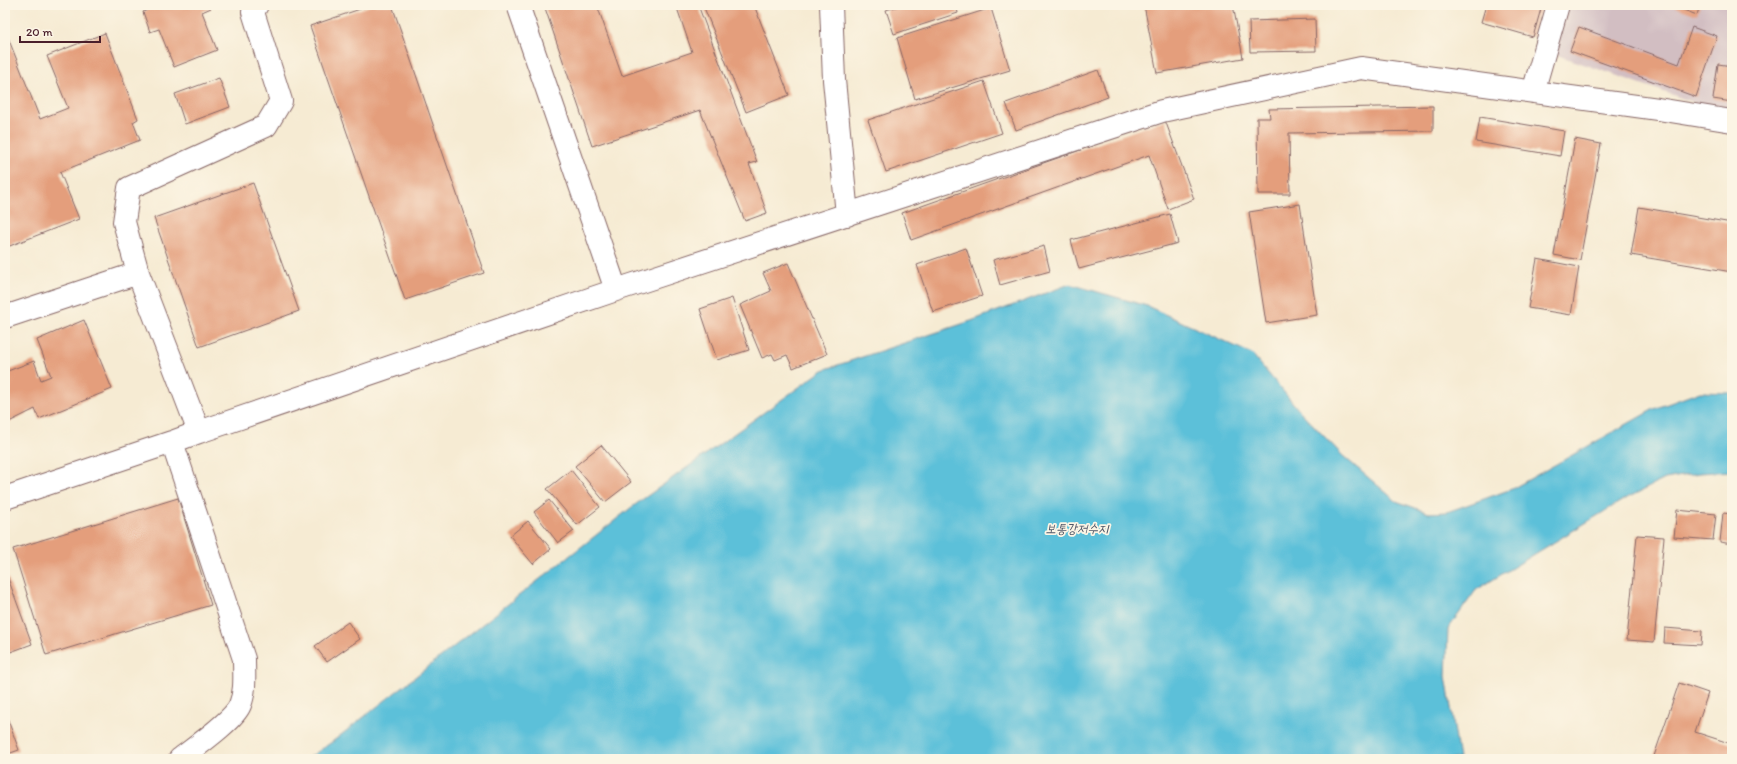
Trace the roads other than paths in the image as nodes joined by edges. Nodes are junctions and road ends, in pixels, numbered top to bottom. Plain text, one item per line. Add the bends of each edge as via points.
1 (257, 5) edge
2 (518, 5) edge
3 (831, 5) edge
4 (1558, 5) edge
5 (1533, 92) junction
6 (1732, 121) edge
7 (847, 215) junction
8 (138, 273) junction
9 (616, 290) junction
10 (5, 317) edge
11 (199, 432) junction
12 (172, 442) junction
13 (5, 498) edge
14 (180, 759) edge

1 - 8 street via 253,12 281,101 266,126 129,188 124,222
2 - 9 street
3 - 7 street via 834,80
4 - 5 street
5 - 6 street
5 - 7 street via 1361,68 1162,111
7 - 9 street
8 - 10 street
8 - 11 street
9 - 11 street
11 - 12 street
12 - 13 street
12 - 14 street via 244,659 245,682 240,706 224,724

